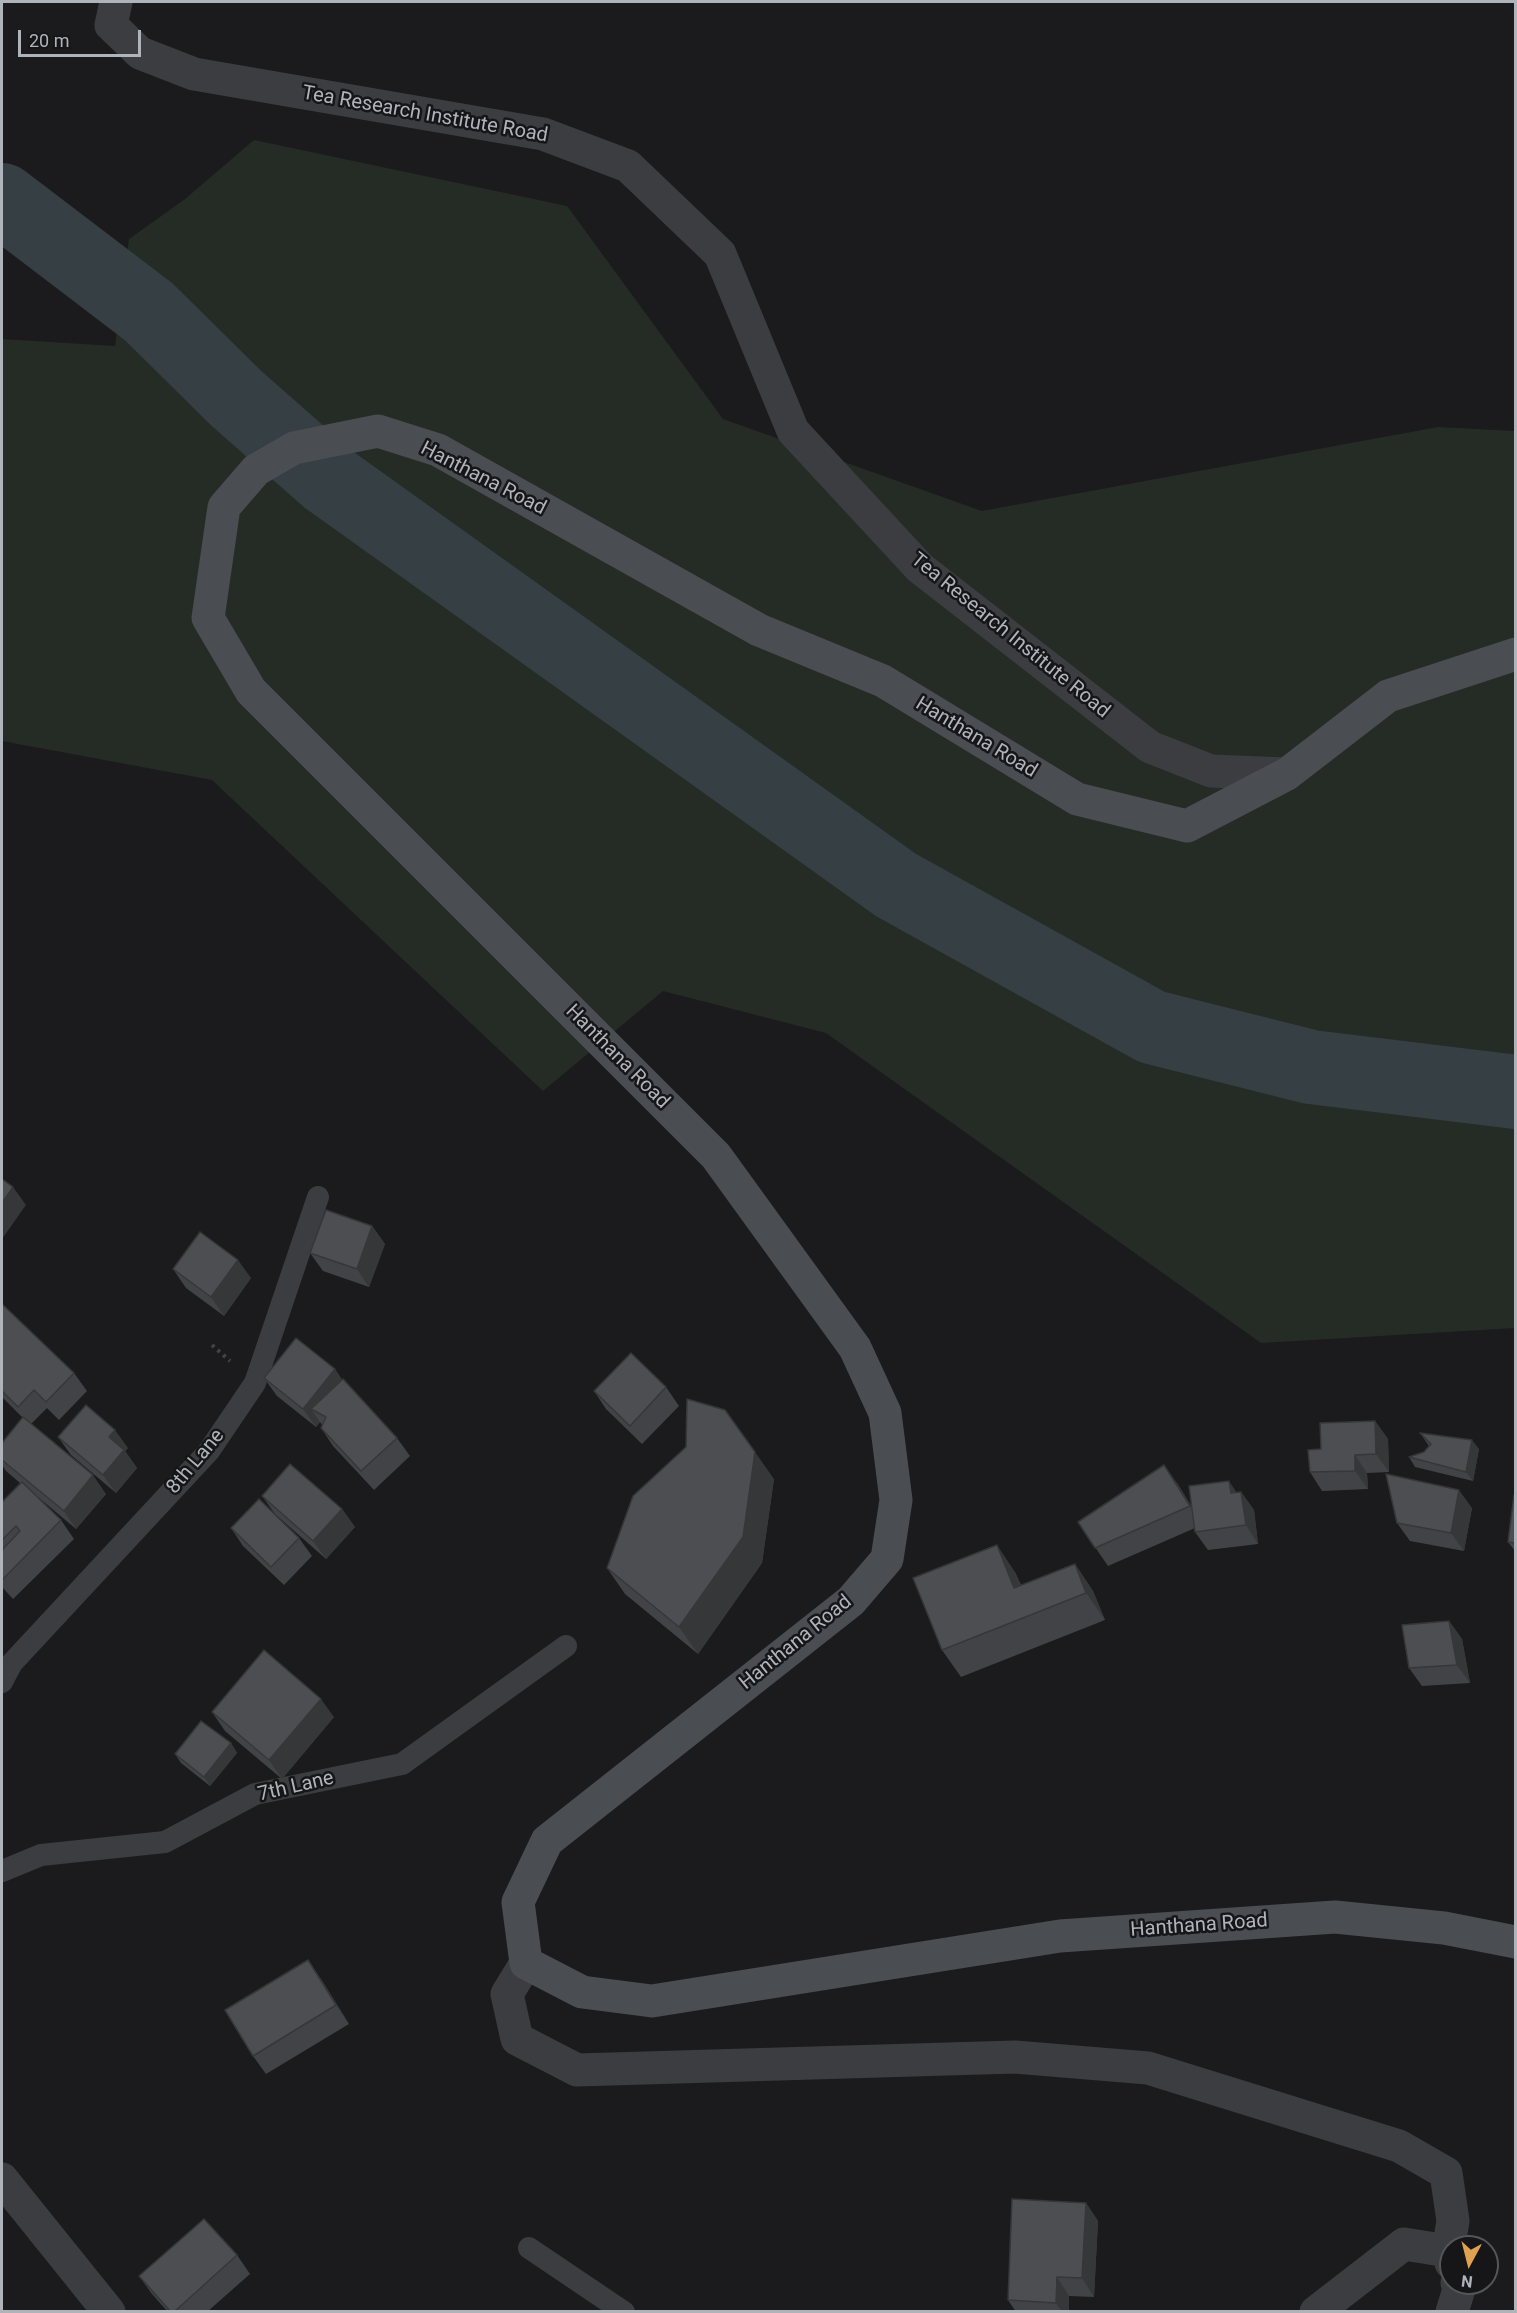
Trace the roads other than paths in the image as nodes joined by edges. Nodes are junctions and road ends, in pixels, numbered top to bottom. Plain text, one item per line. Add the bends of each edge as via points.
1 (116, 2) edge
2 (1515, 654) edge
3 (1287, 774) junction
4 (318, 1197) dead end
5 (566, 1646) dead end
6 (2, 1682) edge
7 (2, 1871) edge
8 (1515, 1942) edge
9 (526, 1964) junction
10 (2, 2179) edge
11 (1451, 2235) edge
12 (529, 2248) dead end
13 (1439, 2254) edge
14 (1457, 2295) edge
15 (108, 2312) edge
16 (624, 2312) edge
17 (1316, 2312) edge
18 (1452, 2312) edge

1 - 3 street, Tea Research Institute Road via 111,25 141,53 194,74 543,134 628,166 720,254 793,430 920,568 1150,747 1211,771
2 - 3 street, Hanthana Road via 1388,696
3 - 9 street, Hanthana Road via 1187,826 1077,799 883,681 759,630 438,450 378,431 294,448 255,470 224,507 208,618 251,691 716,1156 855,1348 885,1413 896,1500 886,1559 851,1601 547,1841 518,1902
4 - 6 lane, 8th Lane via 255,1383 209,1451 12,1663
5 - 7 lane, 7th Lane via 402,1764 255,1794 165,1842 41,1855
8 - 9 street, Hanthana Road via 1444,1928 1323,1917 1060,1936 652,2001 582,1992
9 - 11 street via 507,1994 517,2039 577,2070 1015,2057 1148,2068 1399,2146 1446,2173
10 - 15 street
12 - 16 lane
13 - 17 street via 1404,2244
14 - 18 street

